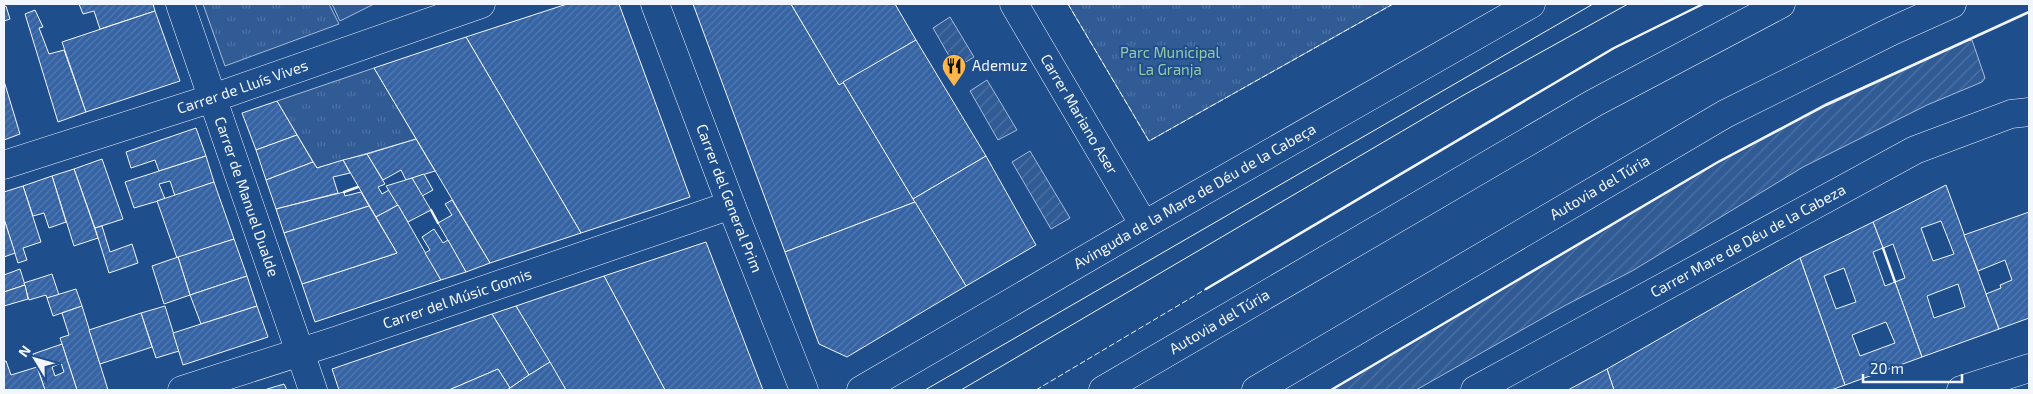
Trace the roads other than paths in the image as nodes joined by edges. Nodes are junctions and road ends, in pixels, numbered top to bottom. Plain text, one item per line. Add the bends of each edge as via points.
1 (180, 4) edge
2 (481, 4) edge
3 (655, 4) edge
4 (1014, 4) edge
5 (1531, 4) edge
6 (1781, 4) edge
7 (1952, 4) edge
8 (213, 98) junction
9 (2029, 112) edge
10 (4, 166) edge
11 (731, 205) junction
12 (1144, 225) junction
13 (300, 352) junction
14 (2029, 368) edge
15 (182, 390) edge
16 (313, 390) edge
17 (804, 390) edge
18 (861, 390) edge
19 (1104, 390) edge
20 (1256, 390) edge
21 (1475, 390) edge
22 (1961, 390) edge

1 - 8 main road, Carrer de Manuel Dualde
2 - 8 main road, Carrer de Lluís Vives
3 - 11 main road, Carrer del General Prim
4 - 12 main road, Carrer Mariano Aser
5 - 12 main road, Avinguda de la Mare de Déu de la Cabeça
6 - 19 main road, Autovia del Túria via 1594,104
7 - 20 main road, Autovia del Túria via 1725,114
8 - 10 main road, Carrer de Lluís Vives
8 - 13 main road, Carrer de Manuel Dualde
9 - 21 main road, Carrer Mare de Déu de la Cabeza via 2011,114 1915,150
11 - 13 main road, Carrer del Músic Gomis
11 - 17 main road, Carrer del General Prim
12 - 18 main road, Avinguda de la Mare de Déu de la Cabeça
13 - 15 main road, Carrer del Músic Gomis
13 - 16 main road, Carrer de Manuel Dualde
14 - 22 main road

